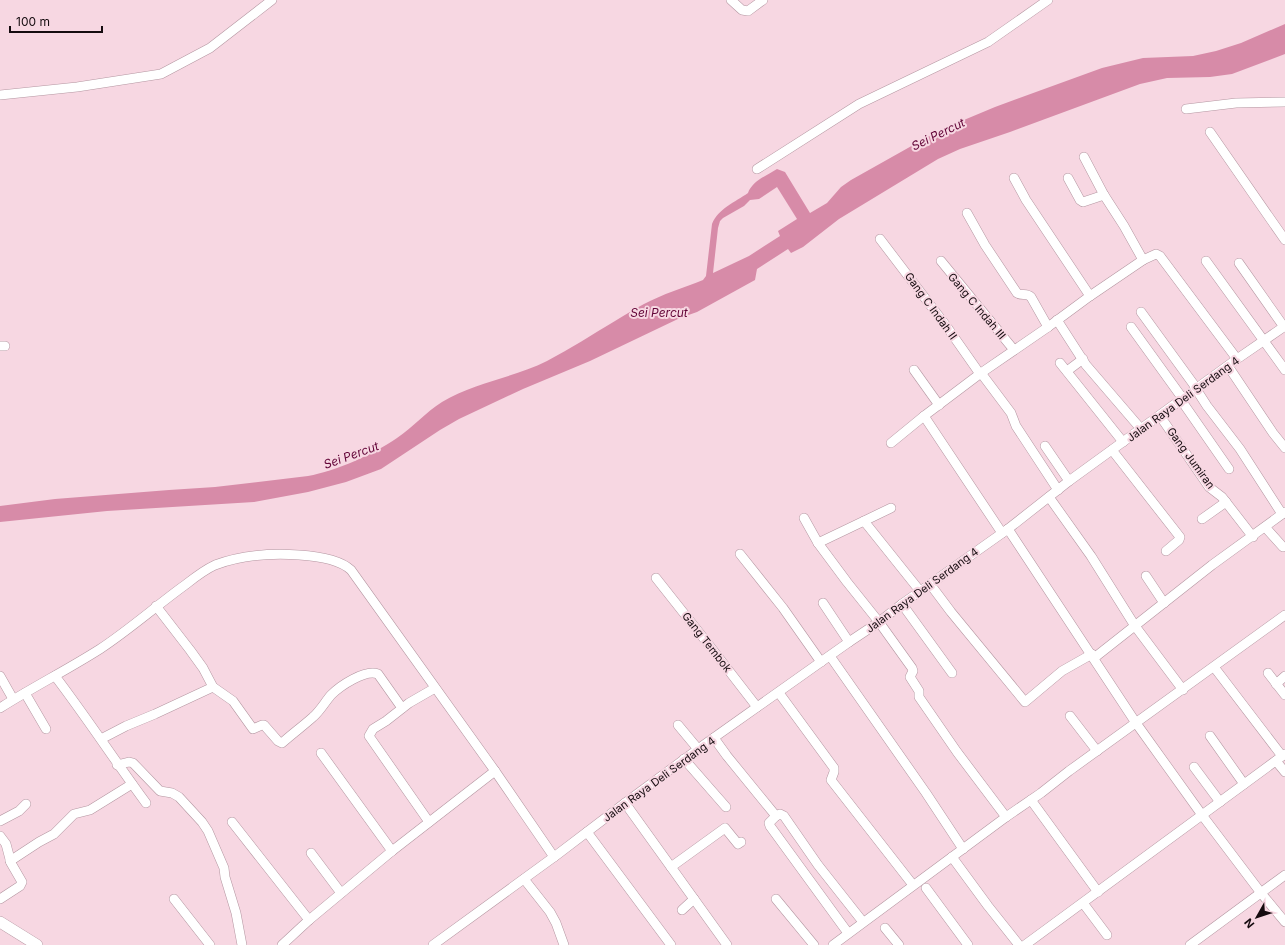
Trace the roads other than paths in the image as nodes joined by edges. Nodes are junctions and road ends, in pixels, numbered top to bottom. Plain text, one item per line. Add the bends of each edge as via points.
1 (272, 0) edge
2 (731, 0) edge
3 (763, 0) edge
4 (1048, 0) edge
5 (0, 95) edge
6 (1285, 102) edge
7 (1186, 109) dead end
8 (1210, 132) dead end
9 (1084, 157) dead end
10 (757, 170) dead end
11 (1014, 178) dead end
12 (1068, 178) dead end
13 (1104, 195) junction
14 (967, 212) dead end
15 (880, 239) dead end
16 (1285, 240) edge
17 (1143, 260) junction
18 (1206, 261) dead end
19 (941, 262) dead end
20 (1239, 263) dead end
21 (1090, 296) junction
22 (1141, 312) dead end
23 (1057, 320) junction
24 (1284, 326) edge
25 (1048, 327) junction
26 (1131, 327) dead end
27 (1264, 340) junction
28 (1014, 350) junction
29 (1237, 359) junction
30 (1083, 360) junction
31 (1060, 363) dead end
32 (1228, 366) junction
33 (914, 370) dead end
34 (1285, 370) edge
35 (1067, 371) junction
36 (981, 374) junction
37 (1196, 389) junction
38 (1182, 399) junction
39 (939, 405) junction
40 (924, 416) junction
41 (1160, 416) junction
42 (1141, 429) junction
43 (1123, 442) junction
44 (891, 443) dead end
45 (1045, 446) dead end
46 (1285, 448) edge
47 (1112, 450) junction
48 (1228, 469) dead end
49 (1069, 481) junction
50 (1058, 490) junction
51 (1049, 497) junction
52 (1226, 502) junction
53 (891, 508) dead end
54 (1283, 513) edge
55 (804, 518) dead end
56 (1202, 519) dead end
57 (864, 521) junction
58 (1265, 527) junction
59 (1005, 531) junction
60 (1253, 536) junction
61 (818, 542) junction
62 (1283, 547) dead end
63 (1166, 551) dead end
64 (740, 554) dead end
65 (1146, 576) dead end
66 (656, 578) dead end
67 (930, 584) junction
68 (920, 591) junction
69 (823, 603) dead end
70 (1164, 603) junction
71 (902, 604) junction
72 (156, 606) junction
73 (1285, 615) edge
74 (879, 622) junction
75 (1135, 626) junction
76 (849, 642) junction
77 (830, 656) junction
78 (1093, 656) junction
79 (822, 662) junction
80 (1214, 667) junction
81 (952, 673) dead end
82 (1268, 673) dead end
83 (0, 676) edge
84 (55, 676) junction
85 (1285, 676) edge
86 (1276, 684) junction
87 (213, 687) junction
88 (435, 688) junction
89 (1182, 690) junction
90 (25, 693) junction
91 (779, 693) junction
92 (1285, 695) edge
93 (14, 699) junction
94 (757, 707) junction
95 (0, 708) edge
96 (402, 708) junction
97 (1070, 716) dead end
98 (1136, 723) junction
99 (678, 725) dead end
100 (46, 729) dead end
101 (1210, 736) dead end
102 (714, 738) junction
103 (101, 739) junction
104 (698, 749) junction
105 (1097, 751) junction
106 (321, 753) dead end
107 (1281, 757) edge
108 (684, 759) junction
109 (117, 765) junction
110 (1194, 767) dead end
111 (495, 770) junction
112 (1285, 772) edge
113 (132, 784) junction
114 (1244, 784) junction
115 (1031, 800) junction
116 (1220, 802) junction
117 (146, 803) dead end
118 (625, 803) junction
119 (26, 804) dead end
120 (726, 806) dead end
121 (1202, 815) junction
122 (776, 816) junction
123 (1006, 816) junction
124 (0, 821) edge
125 (232, 822) dead end
126 (429, 822) junction
127 (587, 832) junction
128 (0, 836) edge
129 (741, 842) dead end
130 (963, 849) junction
131 (392, 851) junction
132 (311, 853) dead end
133 (556, 856) junction
134 (952, 857) junction
135 (10, 861) junction
136 (671, 867) junction
137 (1285, 875) edge
138 (524, 879) junction
139 (913, 885) junction
140 (926, 888) dead end
141 (1098, 892) junction
142 (341, 893) junction
143 (1261, 893) junction
144 (0, 899) edge
145 (174, 899) dead end
146 (694, 899) junction
147 (776, 900) dead end
148 (1083, 903) junction
149 (682, 910) dead end
150 (309, 920) junction
151 (0, 922) edge
152 (863, 922) junction
153 (1285, 922) edge
154 (885, 928) dead end
155 (848, 933) junction
156 (1107, 935) dead end
157 (22, 941) edge
158 (445, 942) edge
159 (37, 945) edge
160 (210, 945) edge
161 (242, 945) edge
162 (282, 945) edge
163 (433, 945) edge
164 (564, 945) edge
165 (671, 945) edge
166 (727, 945) edge
167 (814, 945) edge
168 (833, 945) edge
169 (899, 945) edge
170 (968, 945) edge
171 (1019, 945) edge
172 (1025, 945) edge
173 (1190, 945) edge

1 - 5 street via 210,48 161,74 77,87
2 - 3 street via 742,10 748,11
4 - 10 street via 988,42 859,104
6 - 7 street via 1236,103
8 - 16 street
9 - 13 street
11 - 21 street
12 - 13 street via 1081,201
13 - 17 street
14 - 25 street via 985,245 1017,293 1031,297
15 - 36 street, Gang C Indah II
17 - 21 street
17 - 29 street via 1156,254 1160,256
18 - 27 street
19 - 28 street, Gang C Indah III
20 - 24 street
21 - 23 street
22 - 37 street
23 - 25 street
23 - 30 street
24 - 27 street, Jalan Raya Deli Serdang 4
25 - 28 street
26 - 38 street
27 - 29 street, Jalan Raya Deli Serdang 4
27 - 34 street
28 - 36 street
29 - 32 street, Jalan Raya Deli Serdang 4
30 - 35 street
30 - 42 street
31 - 35 street
32 - 37 street, Jalan Raya Deli Serdang 4
32 - 46 street
33 - 39 street
35 - 43 street
36 - 39 street
36 - 50 street, Gang C Indah II via 1010,413
37 - 38 street, Jalan Raya Deli Serdang 4
37 - 54 street
38 - 41 street, Jalan Raya Deli Serdang 4
38 - 48 street
39 - 40 street
40 - 44 street
40 - 59 street
41 - 42 street, Jalan Raya Deli Serdang 4
41 - 52 street, Gang Jumiran via 1209,487
42 - 43 street, Jalan Raya Deli Serdang 4
43 - 47 street, Jalan Raya Deli Serdang 4
45 - 49 street
47 - 49 street, Jalan Raya Deli Serdang 4
47 - 63 street via 1180,538
49 - 50 street, Jalan Raya Deli Serdang 4
50 - 51 street, Jalan Raya Deli Serdang 4
51 - 59 street, Jalan Raya Deli Serdang 4
51 - 75 street
52 - 56 street
52 - 60 street, Gang Jumiran
53 - 57 street
54 - 58 street
55 - 61 street
57 - 61 street
57 - 68 street
58 - 60 street
58 - 62 street
59 - 67 street, Jalan Raya Deli Serdang 4
59 - 78 street
60 - 70 street
61 - 74 street
64 - 79 street
65 - 70 street
66 - 94 street, Gang Tembok
67 - 68 street, Jalan Raya Deli Serdang 4
67 - 78 street via 1025,702 1062,671
68 - 71 street, Jalan Raya Deli Serdang 4
69 - 76 street
70 - 75 street
71 - 74 street, Jalan Raya Deli Serdang 4
71 - 81 street
72 - 84 street via 101,648
72 - 87 street via 203,668
72 - 88 street via 215,565 240,558 267,553 304,555 336,562 351,570
73 - 80 street
74 - 76 street, Jalan Raya Deli Serdang 4
74 - 123 street via 912,668 910,678 919,691 919,697
75 - 78 street
75 - 89 street
76 - 77 street, Jalan Raya Deli Serdang 4
77 - 79 street, Jalan Raya Deli Serdang 4
77 - 130 street
78 - 98 street
79 - 91 street, Jalan Raya Deli Serdang 4
80 - 89 street
80 - 107 street
82 - 86 street
83 - 93 street
84 - 90 street
84 - 103 street
85 - 86 street
86 - 92 street
87 - 96 street via 233,701 253,729 264,725 282,743 313,717 341,687 364,674 378,674
87 - 103 street
88 - 96 street
88 - 111 street
89 - 98 street
90 - 93 street
90 - 100 street
91 - 94 street, Jalan Raya Deli Serdang 4
91 - 139 street via 834,768 831,780
93 - 95 street
94 - 102 street, Jalan Raya Deli Serdang 4
96 - 126 street via 373,729 369,736
97 - 105 street
98 - 105 street
98 - 121 street
99 - 104 street
101 - 114 street
102 - 104 street, Jalan Raya Deli Serdang 4
102 - 122 street
103 - 109 street
104 - 108 street, Jalan Raya Deli Serdang 4
105 - 115 street
106 - 131 street
107 - 112 street
107 - 114 street
108 - 118 street, Jalan Raya Deli Serdang 4
108 - 120 street
109 - 113 street
109 - 161 street via 133,763 160,791 179,797 202,822 224,868
110 - 116 street
111 - 126 street
111 - 133 street
113 - 117 street
113 - 135 street via 90,810 74,814 54,834
114 - 116 street
115 - 123 street
115 - 141 street
116 - 121 street
118 - 127 street, Jalan Raya Deli Serdang 4
118 - 136 street
119 - 124 street via 19,811
121 - 141 street
121 - 143 street
122 - 152 street via 784,816 818,865
122 - 155 street via 769,823 770,826
123 - 130 street
125 - 150 street
126 - 131 street
127 - 133 street, Jalan Raya Deli Serdang 4
127 - 165 street
128 - 135 street via 6,844
129 - 136 street via 738,844 725,828
130 - 134 street
131 - 142 street
132 - 142 street
133 - 138 street, Jalan Raya Deli Serdang 4
134 - 139 street
134 - 171 street
135 - 144 street via 22,884
136 - 146 street
137 - 143 street
138 - 158 street, Jalan Raya Deli Serdang 4
138 - 164 street via 550,912
139 - 152 street
140 - 170 street
141 - 148 street
142 - 150 street
143 - 153 street
143 - 173 street
145 - 160 street
146 - 149 street
146 - 166 street
147 - 167 street
148 - 156 street
148 - 172 street
150 - 162 street
151 - 157 main road
152 - 155 street
154 - 169 street
155 - 168 street
157 - 159 main road
158 - 163 street, Jalan Raya Deli Serdang 4

